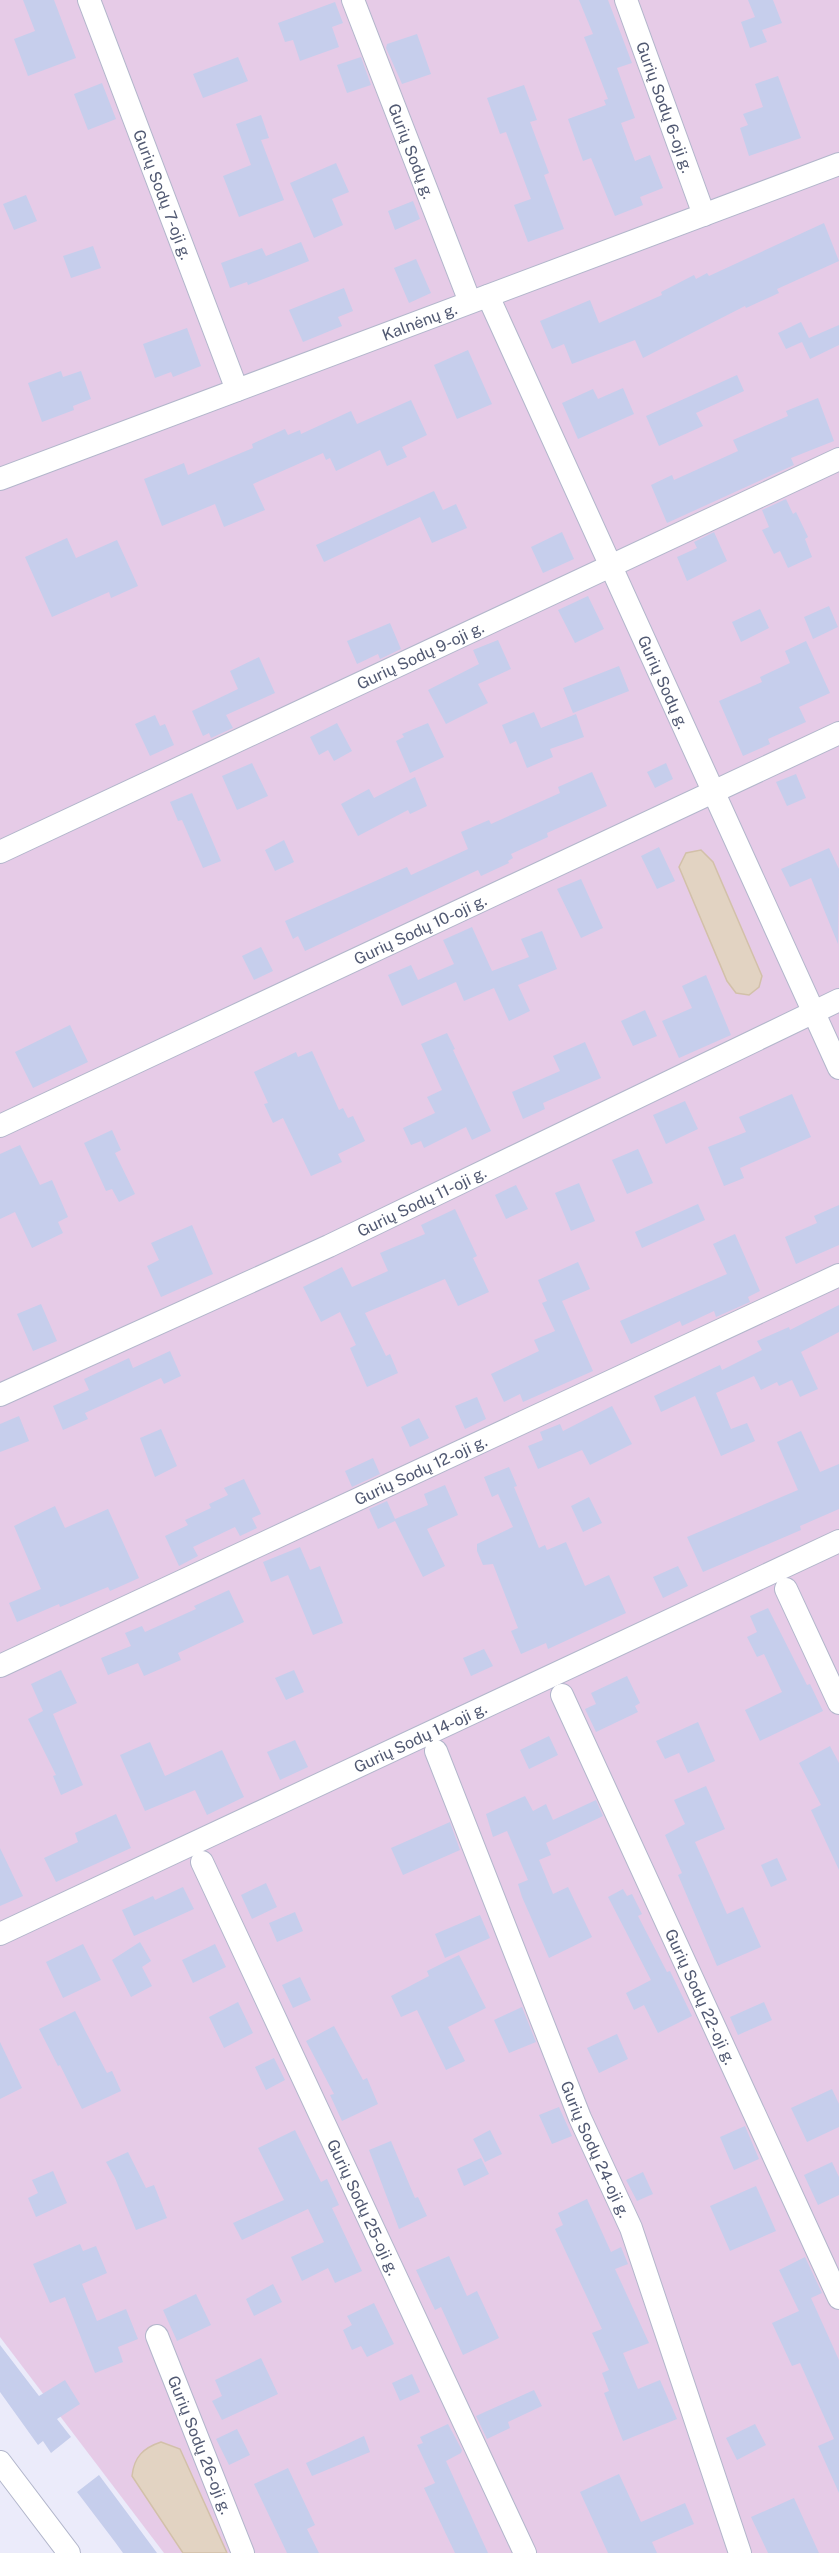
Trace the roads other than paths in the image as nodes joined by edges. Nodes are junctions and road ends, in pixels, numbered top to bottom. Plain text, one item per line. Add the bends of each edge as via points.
1 (89, 0) edge
2 (352, 0) edge
3 (626, 0) edge
4 (839, 164) edge
5 (704, 215) junction
6 (479, 299) junction
7 (237, 390) junction
8 (839, 459) edge
9 (0, 479) edge
10 (610, 566) junction
11 (839, 733) edge
12 (712, 791) junction
13 (0, 852) edge
14 (839, 1000) edge
15 (812, 1011) junction
16 (839, 1068) edge
17 (0, 1126) edge
18 (839, 1275) edge
19 (0, 1395) edge
20 (839, 1541) edge
21 (786, 1589) dead end
22 (0, 1666) edge
23 (562, 1695) dead end
24 (839, 1703) edge
25 (436, 1751) dead end
26 (202, 1862) dead end
27 (0, 1934) edge
28 (839, 2298) edge
29 (157, 2336) dead end
30 (0, 2462) edge
31 (69, 2553) edge
32 (243, 2553) edge
33 (525, 2553) edge
34 (740, 2553) edge

1 - 7 street, Gurių Sodų 7-oji g.
2 - 6 street, Gurių Sodų g.
3 - 5 street, Gurių Sodų 6-oji g.
4 - 5 street, Kalnėnų g.
5 - 6 street, Kalnėnų g.
6 - 7 street, Kalnėnų g.
6 - 10 street, Gurių Sodų g.
7 - 9 street, Kalnėnų g.
8 - 10 street, Gurių Sodų 9-oji g.
10 - 12 street, Gurių Sodų g.
10 - 13 street, Gurių Sodų 9-oji g.
11 - 12 street, Gurių Sodų 10-oji g.
12 - 15 street, Gurių Sodų g.
12 - 17 street, Gurių Sodų 10-oji g.
14 - 15 street, Gurių Sodų 11-oji g.
15 - 16 street, Gurių Sodų g.
15 - 19 street, Gurių Sodų 11-oji g. via 329,1246
18 - 22 street, Gurių Sodų 12-oji g.
20 - 27 street, Gurių Sodų 14-oji g.
21 - 24 street
23 - 28 street, Gurių Sodų 22-oji g.
25 - 34 street, Gurių Sodų 24-oji g. via 580,2118 631,2228
26 - 33 street, Gurių Sodų 25-oji g.
29 - 32 street, Gurių Sodų 26-oji g.
30 - 31 street

